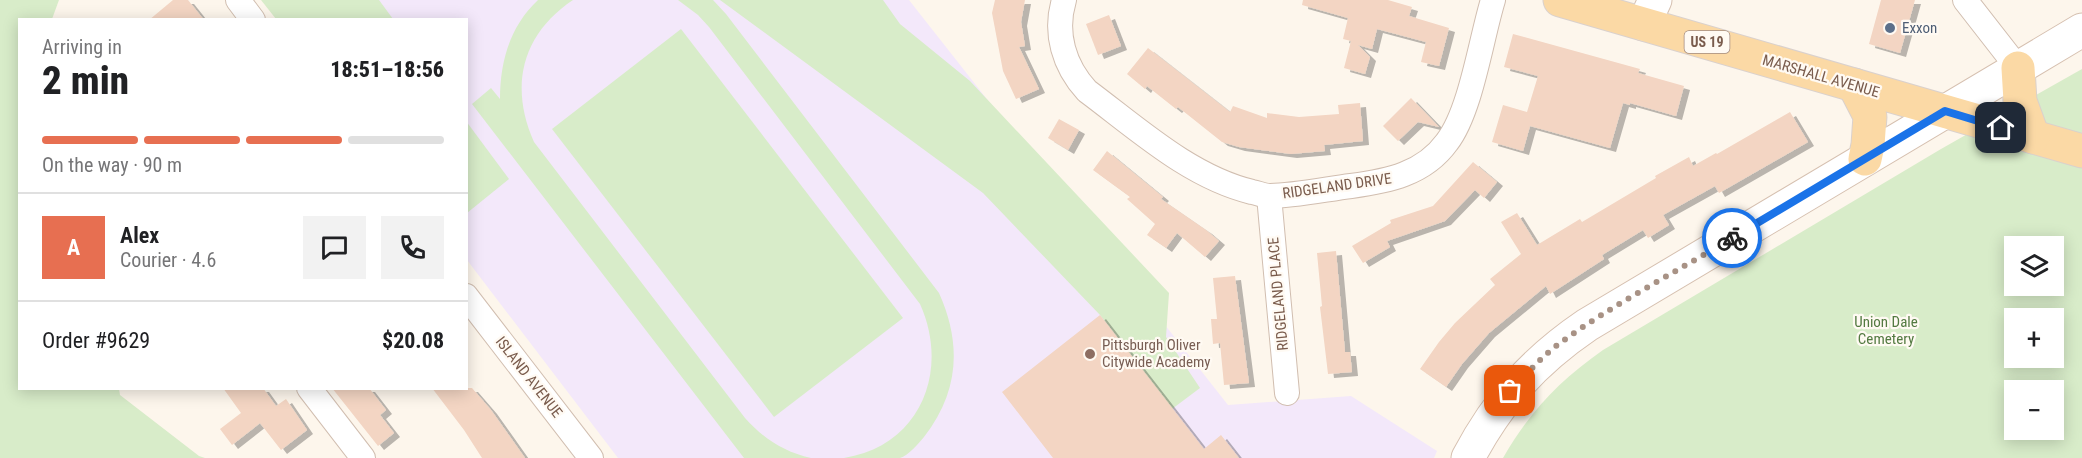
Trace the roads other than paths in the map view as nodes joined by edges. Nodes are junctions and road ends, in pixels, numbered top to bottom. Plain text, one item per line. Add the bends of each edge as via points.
1 (238, 0) edge
2 (1064, 0) edge
3 (1493, 0) edge
4 (1560, 0) edge
5 (1965, 0) edge
6 (1649, 12) edge
7 (252, 18) edge
8 (2082, 30) edge
9 (2018, 68) junction
10 (1854, 85) junction
11 (1945, 111) junction
12 (2033, 137) junction
13 (2082, 151) edge
14 (1865, 159) junction
15 (1269, 196) junction
16 (468, 299) edge
17 (311, 390) edge
18 (1287, 393) dead end
19 (363, 458) edge
20 (591, 458) edge
21 (1468, 458) edge

1 - 7 street
2 - 15 street, RIDGELAND DRIVE via 1060,22 1063,47 1068,64 1087,91 1177,158 1228,186
3 - 15 street, RIDGELAND DRIVE via 1459,119 1449,141 1436,156 1408,173 1375,183
4 - 6 main road, MARSHALL AVENUE / US 19
5 - 9 street
6 - 10 main road, MARSHALL AVENUE / US 19
8 - 9 street
9 - 11 street
9 - 12 main road via 2020,101
10 - 11 main road, MARSHALL AVENUE / US 19
10 - 14 main road via 1870,116
11 - 12 main road, MARSHALL AVENUE / US 19
11 - 14 street
12 - 13 main road, MARSHALL AVENUE / US 19
14 - 21 street via 1558,344 1510,391
15 - 18 street, RIDGELAND PLACE
16 - 20 street, ISLAND AVENUE
17 - 19 street

